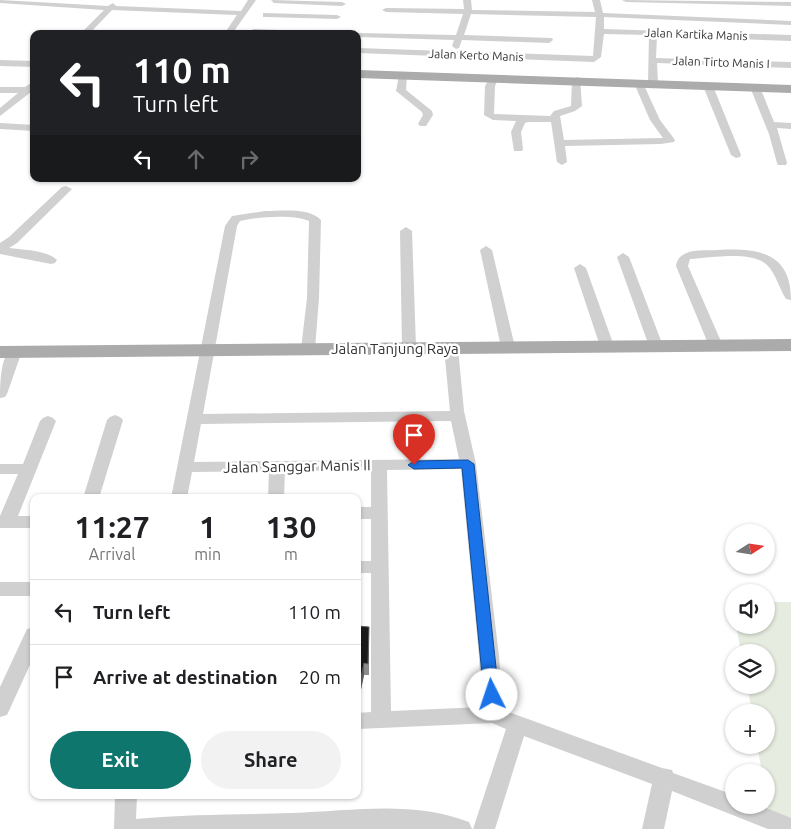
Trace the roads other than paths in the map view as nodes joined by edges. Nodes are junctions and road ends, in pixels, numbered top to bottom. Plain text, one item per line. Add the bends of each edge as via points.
1 (90, 0) edge
2 (117, 0) edge
3 (187, 0) edge
4 (252, 0) edge
5 (388, 0) edge
6 (467, 0) edge
7 (596, 0) edge
8 (626, 0) edge
9 (647, 0) edge
10 (0, 1) edge
11 (275, 1) edge
12 (691, 1) edge
13 (740, 1) edge
14 (343, 2) edge
15 (717, 2) edge
16 (778, 2) edge
17 (791, 4) edge
18 (110, 8) junction
19 (178, 10) junction
20 (426, 11) junction
21 (468, 11) junction
22 (244, 12) junction
23 (266, 15) junction
24 (601, 15) junction
25 (337, 17) junction
26 (723, 21) junction
27 (791, 22) edge
28 (508, 26) junction
29 (550, 27) junction
30 (421, 28) junction
31 (88, 30) edge
32 (231, 30) edge
33 (257, 30) edge
34 (332, 30) edge
35 (600, 31) junction
36 (653, 33) junction
37 (361, 34) edge
38 (728, 36) junction
39 (459, 38) junction
40 (791, 38) edge
41 (699, 48) junction
42 (361, 51) edge
43 (453, 55) junction
44 (545, 58) junction
45 (652, 60) junction
46 (0, 63) edge
47 (30, 64) edge
48 (791, 64) edge
49 (361, 74) edge
50 (403, 75) junction
51 (494, 78) junction
52 (577, 80) junction
53 (639, 83) junction
54 (653, 84) junction
55 (708, 86) junction
56 (30, 87) edge
57 (30, 88) edge
58 (755, 88) junction
59 (791, 89) edge
60 (0, 90) edge
61 (0, 113) edge
62 (524, 119) junction
63 (556, 119) junction
64 (423, 124) dead end
65 (770, 125) junction
66 (0, 126) edge
67 (791, 126) edge
68 (30, 128) edge
69 (559, 143) junction
70 (518, 149) dead end
71 (736, 155) dead end
72 (562, 162) dead end
73 (782, 164) dead end
74 (66, 188) dead end
75 (406, 231) dead end
76 (0, 249) edge
77 (486, 250) dead end
78 (623, 257) dead end
79 (52, 260) dead end
80 (580, 268) dead end
81 (791, 296) edge
82 (607, 346) junction
83 (656, 346) junction
84 (716, 346) junction
85 (791, 346) edge
86 (508, 347) junction
87 (308, 348) junction
88 (409, 348) junction
89 (451, 348) junction
90 (208, 350) junction
91 (8, 352) edge
92 (0, 394) edge
93 (458, 416) junction
94 (194, 419) junction
95 (114, 420) dead end
96 (48, 421) dead end
97 (468, 464) junction
98 (379, 465) junction
99 (185, 467) junction
100 (277, 467) junction
101 (0, 469) edge
102 (28, 469) junction
103 (92, 494) edge
104 (180, 494) edge
105 (276, 494) edge
106 (361, 513) edge
107 (379, 513) junction
108 (4, 522) edge
109 (30, 522) edge
110 (361, 567) edge
111 (379, 567) junction
112 (0, 589) edge
113 (30, 589) edge
114 (30, 643) edge
115 (0, 709) edge
116 (493, 714) junction
117 (361, 721) edge
118 (381, 721) junction
119 (518, 723) junction
120 (664, 777) junction
121 (126, 799) edge
122 (725, 801) edge
123 (756, 814) edge
124 (375, 824) edge
125 (791, 828) edge
126 (125, 829) edge
127 (136, 829) edge
128 (460, 829) edge
129 (484, 829) edge
130 (653, 829) edge

1 - 2 street
2 - 18 street
3 - 19 street
4 - 22 street
5 - 20 street via 385,14
6 - 21 street
7 - 24 street
8 - 9 street
9 - 12 street
10 - 18 street
11 - 14 street
11 - 23 street
12 - 15 street
13 - 15 street
13 - 16 street
14 - 25 street
15 - 26 street
16 - 17 street
16 - 27 street
18 - 19 street
18 - 31 street
19 - 22 street
20 - 21 street
20 - 30 street
21 - 28 street
21 - 39 street
22 - 32 street
23 - 25 street
23 - 33 street
24 - 26 street
24 - 29 street
24 - 35 street
25 - 34 street
26 - 27 street
26 - 38 street
28 - 29 street
28 - 29 street
28 - 39 street
29 - 44 street
30 - 37 street
30 - 39 street
35 - 36 street, Jalan Kartika Manis
35 - 44 street, Jalan Kerto Manis via 594,59
36 - 41 street, Jalan Kartika Manis
36 - 45 street
38 - 40 street, Jalan Kartika Manis
38 - 41 street, Jalan Kartika Manis
39 - 43 street
41 - 45 street, Jalan Tirto Manis I
41 - 48 street, Jalan Tirto Manis I
42 - 43 street, Jalan Kerto Manis
43 - 44 street, Jalan Kerto Manis
45 - 54 street
46 - 47 street
49 - 50 main road
50 - 51 main road
50 - 64 street via 401,92 427,111
51 - 52 main road
51 - 62 street via 490,86 489,115
52 - 53 main road
52 - 63 street via 577,106 574,110 556,113
53 - 54 main road
53 - 69 street via 655,120 670,140
54 - 55 main road
55 - 58 main road
55 - 71 street
56 - 60 street
57 - 61 street
58 - 59 main road
58 - 65 street
62 - 63 street
62 - 70 street via 516,132
63 - 69 street
65 - 67 street
65 - 73 street
66 - 68 street
69 - 72 street
74 - 76 street
75 - 88 street
76 - 79 street
77 - 86 street
78 - 83 street
80 - 82 street
81 - 84 street via 771,262 762,256 687,256 682,266
82 - 83 main road, Jalan Tanjung Raya
82 - 86 main road, Jalan Tanjung Raya
83 - 84 main road, Jalan Tanjung Raya
84 - 85 main road, Jalan Tanjung Raya
86 - 89 main road, Jalan Tanjung Raya
87 - 88 main road, Jalan Tanjung Raya
87 - 90 main road, Jalan Tanjung Raya
87 - 90 street via 316,222 314,218 300,215 244,217 232,222
88 - 89 main road, Jalan Tanjung Raya
89 - 93 street
90 - 91 main road, Jalan Tanjung Raya
90 - 94 street
91 - 92 street
93 - 94 street
93 - 97 street
94 - 99 street
95 - 103 street
96 - 102 street
97 - 98 street, Jalan Sanggar Manis II
97 - 116 street
98 - 100 street, Jalan Sanggar Manis II
98 - 107 street
99 - 100 street, Jalan Sanggar Manis II
99 - 104 street
100 - 105 street
101 - 102 street
102 - 108 street
106 - 107 street
107 - 111 street
108 - 109 street
110 - 111 street
111 - 118 street via 372,628
112 - 113 street
114 - 115 street
116 - 118 street
116 - 119 street
117 - 118 street
119 - 120 street
119 - 129 street
120 - 122 street
120 - 130 street
121 - 126 street
123 - 125 street
124 - 127 street via 216,824
124 - 128 street via 418,820

